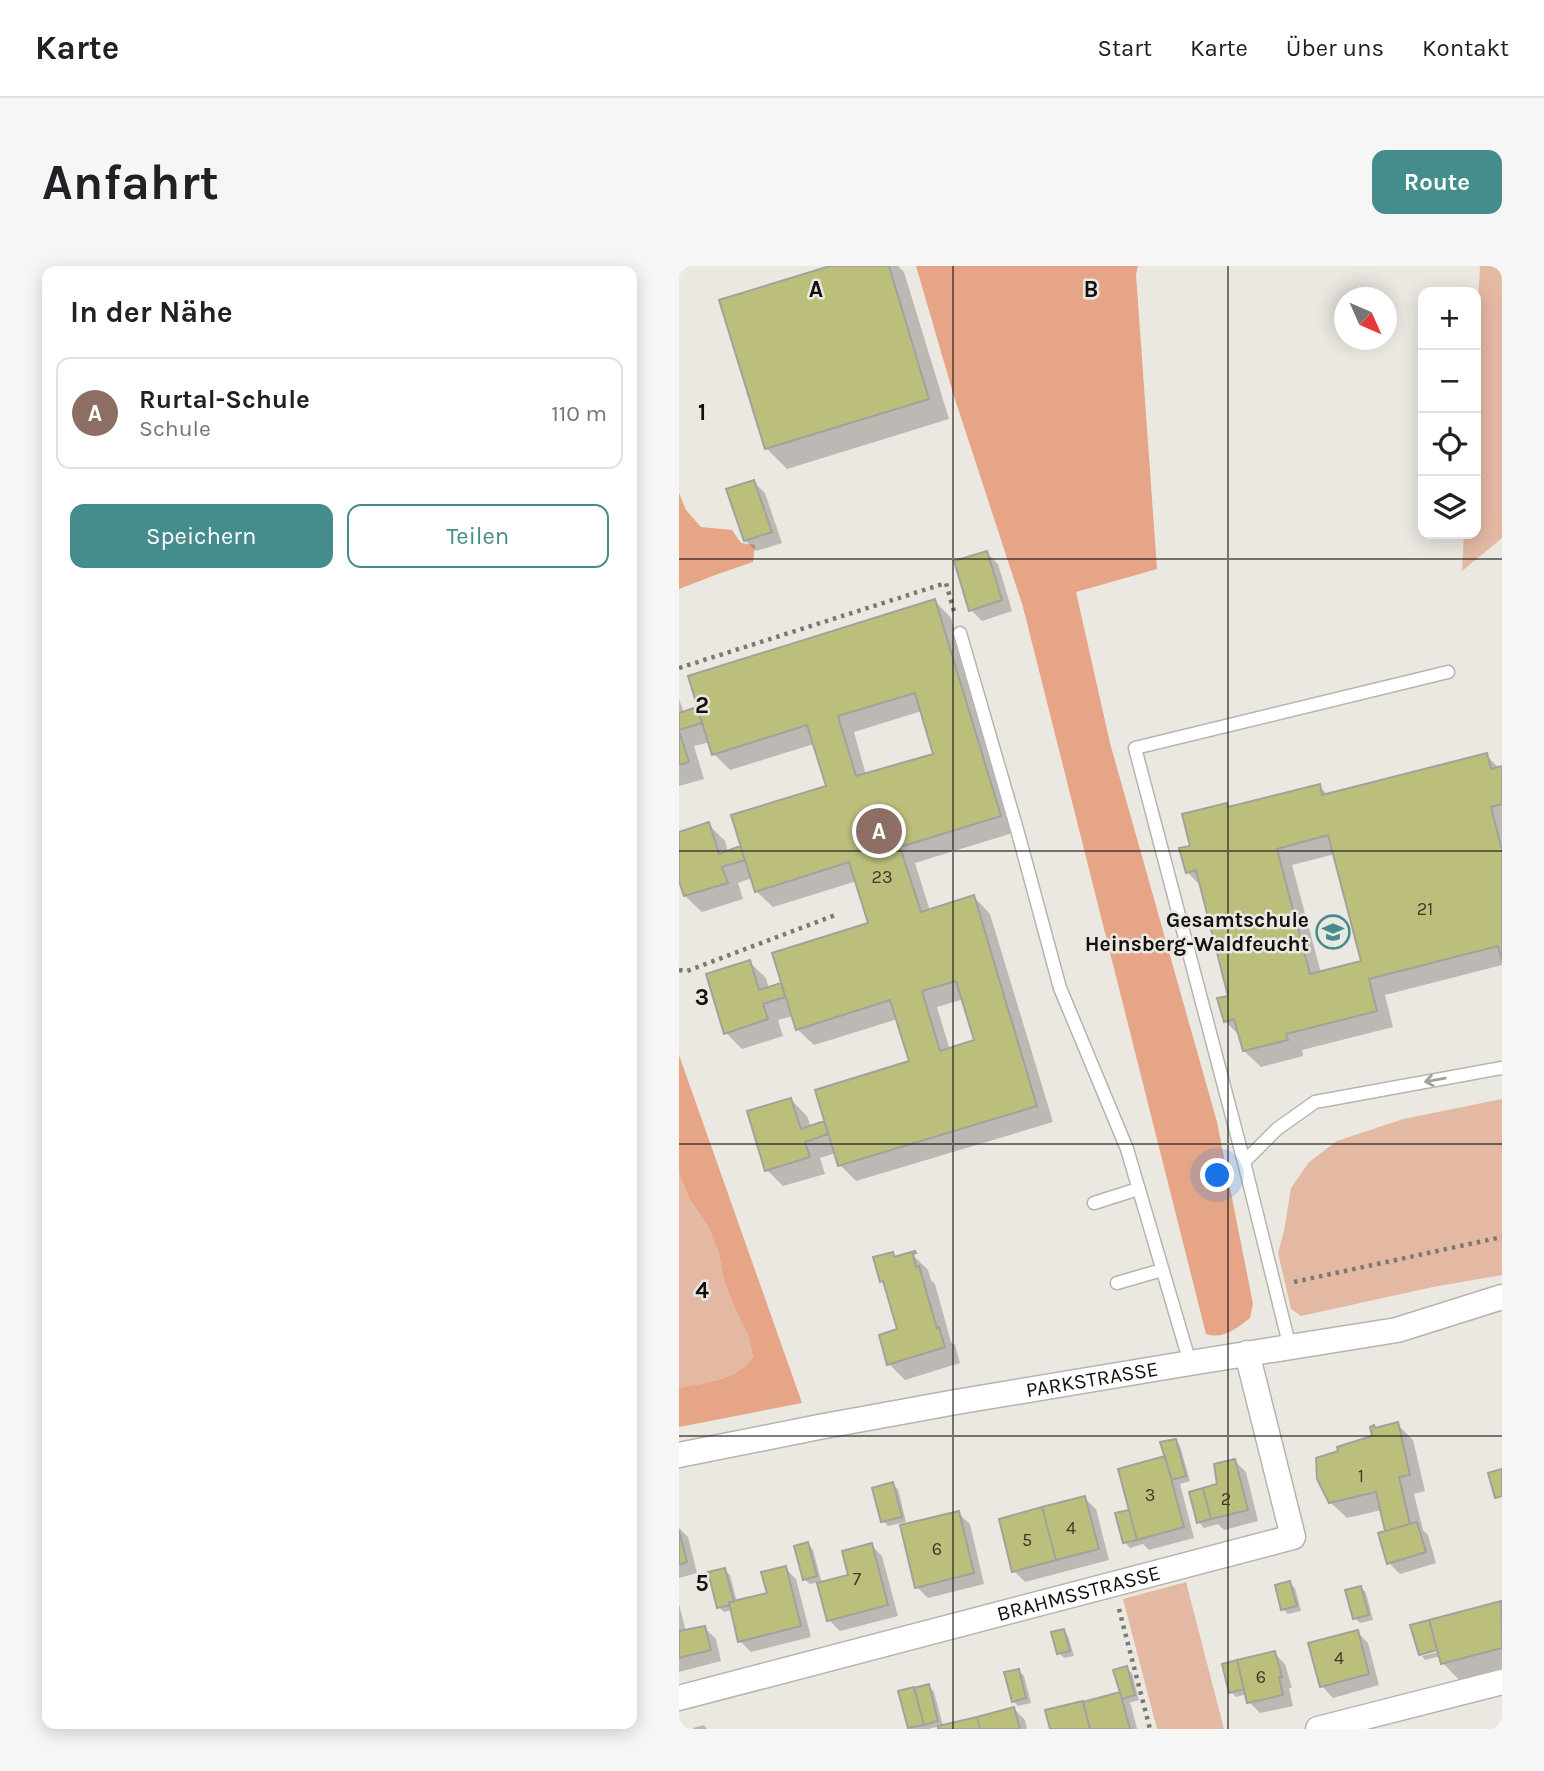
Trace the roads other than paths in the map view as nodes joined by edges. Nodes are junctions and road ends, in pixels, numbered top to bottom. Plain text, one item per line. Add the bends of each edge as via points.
1 (960, 633) road end
2 (1448, 672) dead end
3 (1502, 1068) edge
4 (1244, 1162) junction
5 (1138, 1189) junction
6 (1094, 1203) dead end
7 (1162, 1270) junction
8 (1117, 1283) dead end
9 (1502, 1297) edge
10 (1290, 1348) junction
11 (1247, 1353) junction
12 (1190, 1363) junction
13 (679, 1455) edge
14 (1502, 1682) edge
15 (679, 1698) edge
16 (1366, 1723) edge
17 (1318, 1729) edge

1 - 5 lane via 1060,988 1127,1149
2 - 4 lane via 1135,748
3 -> 4 lane via 1315,1102 1277,1129
4 - 10 lane
5 - 6 lane
5 - 7 lane
7 - 8 lane
7 - 12 lane
9 - 10 street, PARKSTRASSE via 1397,1331
10 - 11 street, PARKSTRASSE
11 - 12 street, PARKSTRASSE
11 - 15 street, BRAHMSSTRASSE via 1293,1537
12 - 13 street, PARKSTRASSE
14 - 16 street
16 - 17 street

